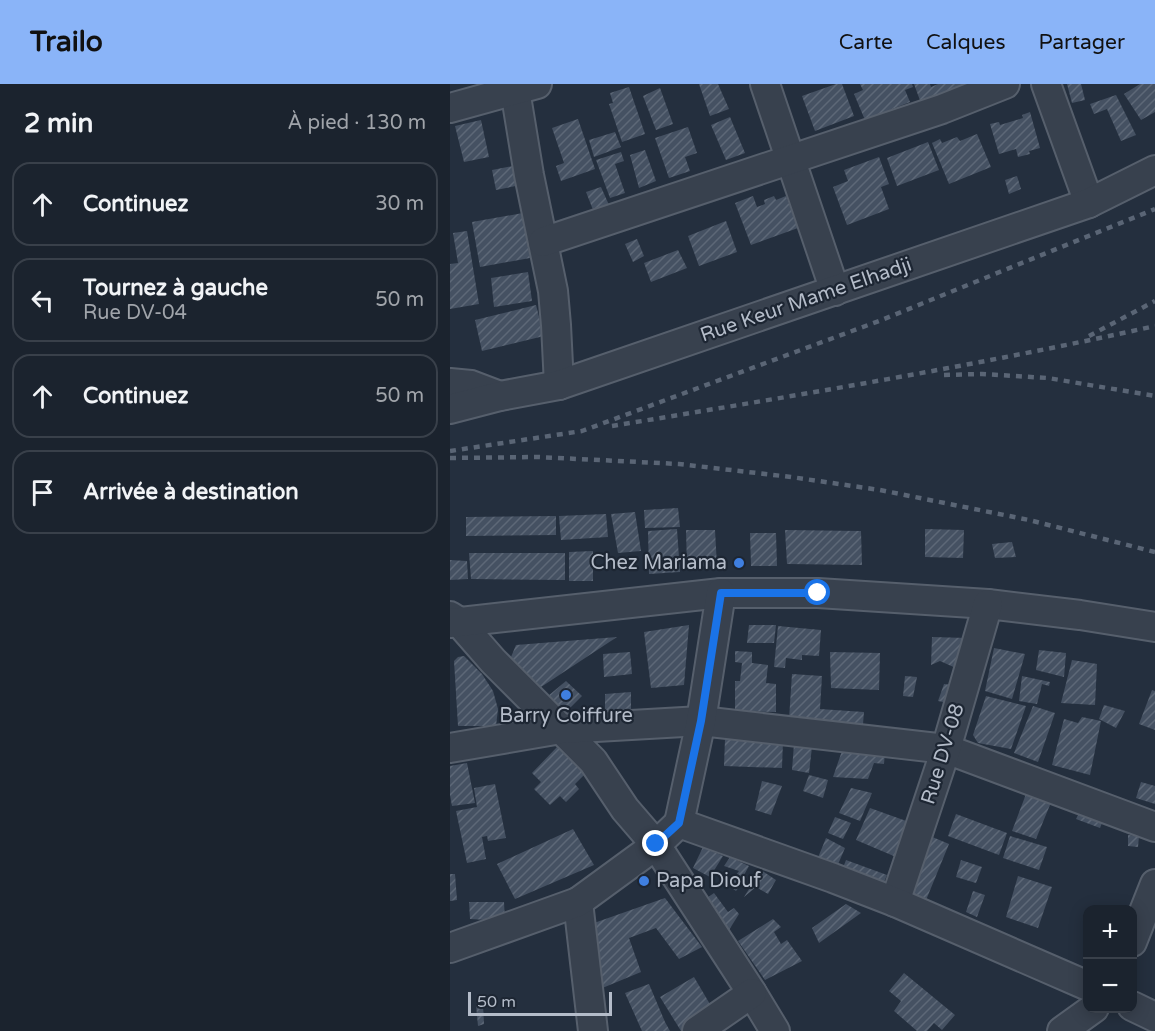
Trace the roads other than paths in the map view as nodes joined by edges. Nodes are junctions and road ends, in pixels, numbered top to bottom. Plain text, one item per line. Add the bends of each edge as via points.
1 (765, 84) edge
2 (1005, 84) edge
3 (1046, 84) edge
4 (522, 86) edge
5 (450, 108) edge
6 (791, 159) junction
7 (1155, 170) edge
8 (1089, 203) junction
9 (543, 242) junction
10 (836, 291) junction
11 (450, 383) edge
12 (559, 385) junction
13 (500, 396) junction
14 (450, 409) edge
15 (721, 593) junction
16 (988, 604) junction
17 (453, 620) edge
18 (1155, 627) edge
19 (701, 721) junction
20 (561, 729) junction
21 (450, 748) edge
22 (946, 749) junction
23 (679, 823) junction
24 (1155, 827) edge
25 (656, 844) junction
26 (1155, 884) edge
27 (578, 902) junction
28 (895, 902) junction
29 (1137, 929) edge
30 (450, 948) edge
31 (1083, 984) edge
32 (752, 993) junction
33 (1137, 1008) edge
34 (1087, 1013) edge
35 (1155, 1017) edge
36 (593, 1031) edge
37 (697, 1031) edge
38 (775, 1031) edge
39 (1062, 1031) edge

1 - 6 street
2 - 6 street via 942,110
3 - 8 street
4 - 5 street
4 - 9 street via 529,175
6 - 9 street
6 - 10 street
7 - 8 street, Rue Keur Mame Elhadji
8 - 10 street, Rue Keur Mame Elhadji
9 - 12 street via 553,291
10 - 12 street, Rue Keur Mame Elhadji
11 - 13 street via 471,385
12 - 13 street, Rue Keur Mame Elhadji
13 - 14 street, Rue Keur Mame Elhadji
15 - 16 street via 818,593
15 - 17 street
15 - 19 street
16 - 18 street
16 - 22 street, Rue DV-08
17 - 20 street
19 - 20 street
19 - 22 street
19 - 23 street
20 - 21 street
20 - 25 street via 593,762 625,809
22 - 24 street
22 - 28 street, Rue DV-08
23 - 25 street
23 - 28 street
25 - 27 street
25 - 32 street
26 - 29 street
27 - 30 street
27 - 36 street
28 - 31 street
32 - 37 street
32 - 38 street
33 - 35 street
34 - 39 street

